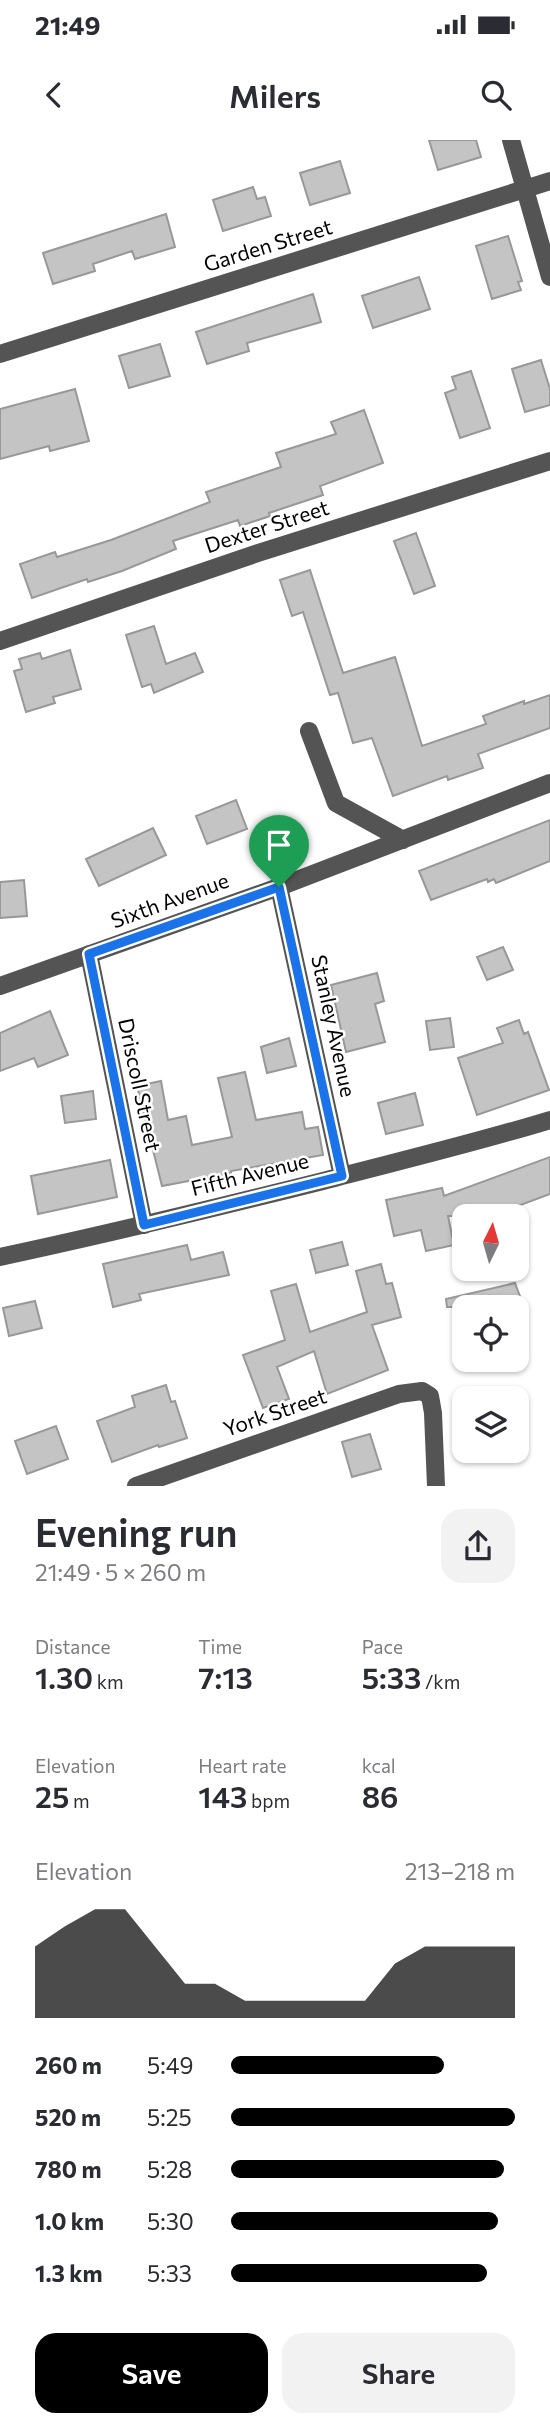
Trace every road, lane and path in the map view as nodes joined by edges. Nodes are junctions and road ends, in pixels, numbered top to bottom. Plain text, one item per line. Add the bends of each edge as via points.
1 (511, 140) edge
2 (550, 181) edge
3 (524, 189) junction
4 (550, 277) edge
5 (0, 354) edge
6 (550, 461) edge
7 (2, 635) edge
8 (309, 731) dead end
9 (550, 783) edge
10 (403, 840) junction
11 (279, 887) junction
12 (89, 954) junction
13 (0, 986) edge
14 (550, 1120) edge
15 (342, 1176) junction
16 (144, 1225) junction
17 (0, 1257) edge
18 (136, 1486) edge
19 (436, 1486) edge

1 - 3 street
2 - 3 street, Garden Street
3 - 4 street
3 - 5 street, Garden Street
6 - 7 street, Dexter Street
8 - 10 street via 337,803
9 - 10 street, Sixth Avenue
10 - 11 street, Sixth Avenue
11 - 12 street, Sixth Avenue
11 - 15 street, Stanley Avenue
12 - 13 street, Sixth Avenue
12 - 16 street, Driscoll Street
14 - 15 street, Fifth Avenue
15 - 16 street, Fifth Avenue
16 - 17 street, Fifth Avenue
18 - 19 street, York Street via 399,1394 422,1391 430,1396 433,1413

